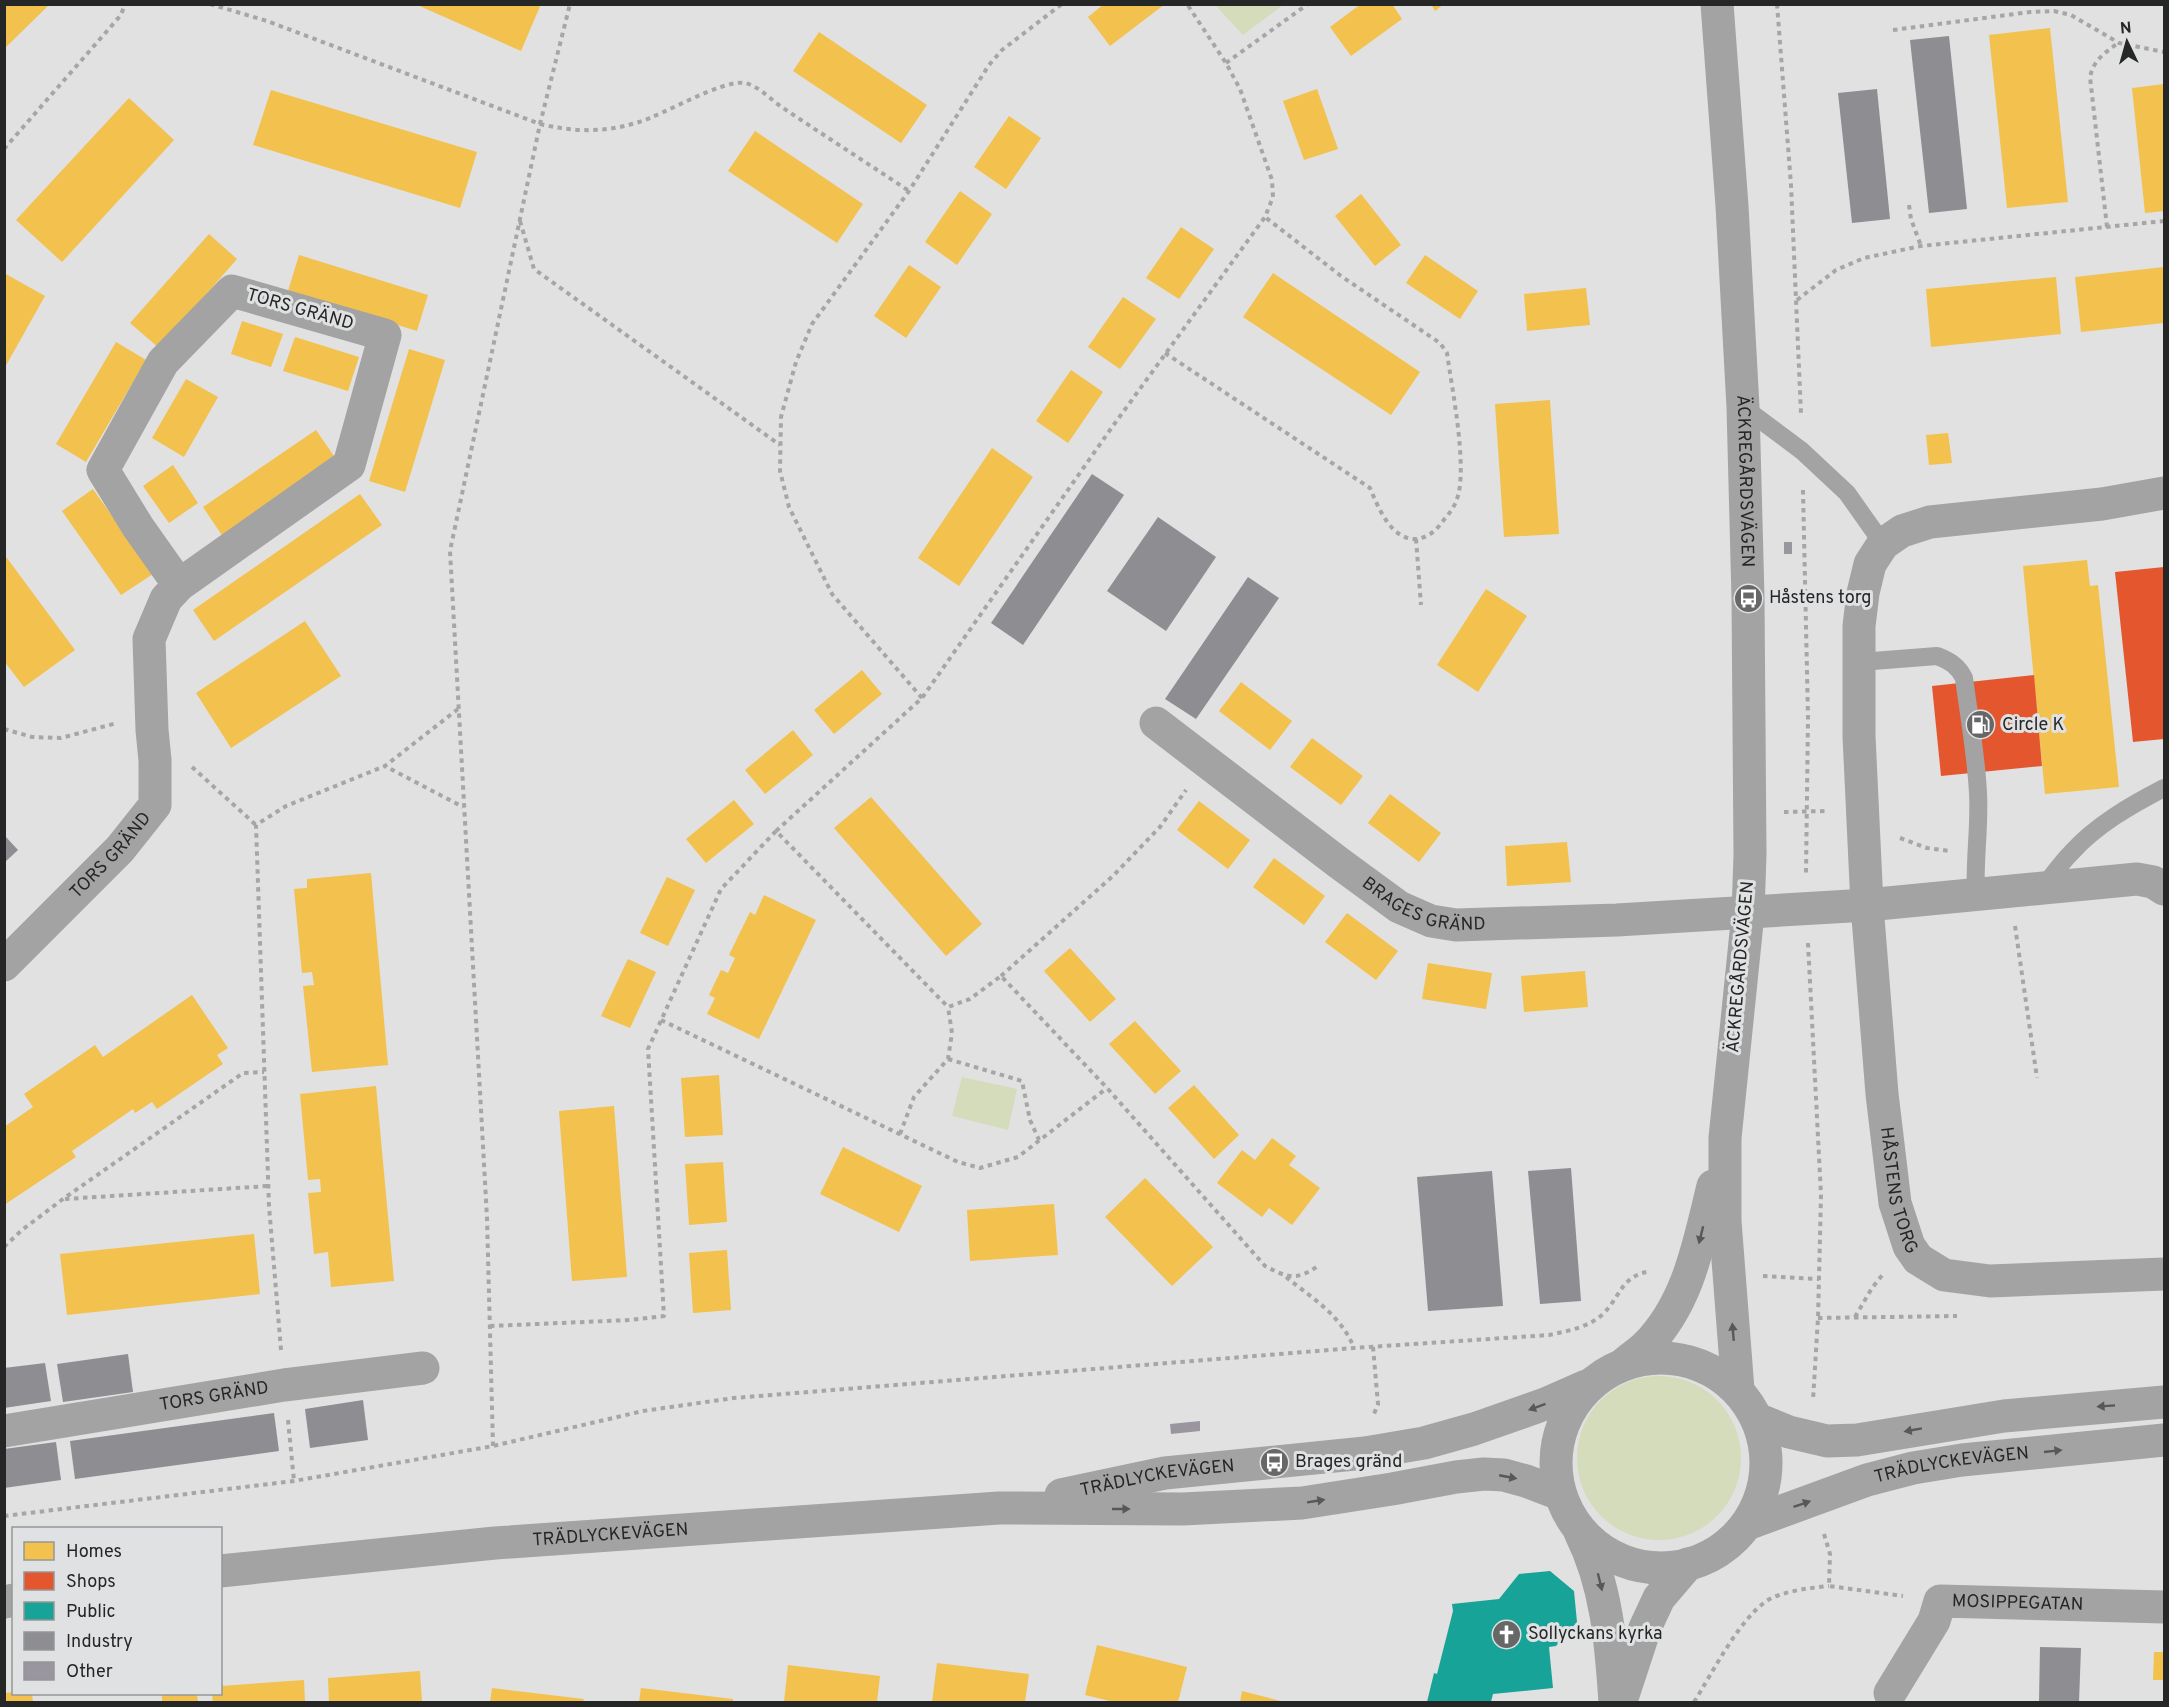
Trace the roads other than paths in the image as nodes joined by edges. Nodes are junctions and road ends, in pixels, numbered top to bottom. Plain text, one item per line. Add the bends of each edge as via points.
1 (1717, 4) edge
2 (1743, 407) junction
3 (2164, 493) edge
4 (1883, 544) junction
5 (179, 585) junction
6 (1860, 662) junction
7 (1156, 723) dead end
8 (2164, 788) edge
9 (2044, 886) junction
10 (2164, 889) edge
11 (1976, 894) junction
12 (1866, 905) junction
13 (1748, 913) junction
14 (4, 965) edge
15 (1725, 1138) junction
16 (2164, 1274) edge
17 (1625, 1363) junction
18 (423, 1368) dead end
19 (1591, 1384) junction
20 (1738, 1390) junction
21 (2164, 1402) edge
22 (1757, 1419) junction
23 (4, 1431) edge
24 (2164, 1440) edge
25 (1560, 1494) junction
26 (999, 1508) junction
27 (1747, 1524) junction
28 (1578, 1528) junction
29 (1688, 1564) junction
30 (222, 1571) edge
31 (2164, 1607) edge
32 (1890, 1693) dead end
33 (1615, 1702) edge
34 (1621, 1702) edge

1 - 2 street, ÄCKREGÅRDSVÄGEN
2 - 4 lane via 1802,451 1847,493
2 - 13 street, ÄCKREGÅRDSVÄGEN
3 - 4 street via 2102,504 1930,522 1902,531
4 - 6 street, HÅSTENS TORG via 1870,564 1863,593
5 - 5 street, TORS GRÄND via 349,465 385,335 232,291 163,362 103,470
5 - 14 street, TORS GRÄND via 166,599 149,639 155,805 120,849
6 - 11 lane via 1937,656 1960,669 1978,792
6 - 12 street, HÅSTENS TORG
7 - 13 street, BRAGES GRÄND via 1339,864 1399,907 1431,921 1456,925
8 - 9 lane via 2102,826 2072,852
9 - 10 street via 2137,879
9 - 11 street
11 - 12 street
12 - 13 street
12 - 16 street, HÅSTENS TORG via 1891,1176 1895,1203 1909,1246 1918,1259 1944,1275 1990,1281
13 - 15 street, ÄCKREGÅRDSVÄGEN
15 -> 17 street, ÄCKREGÅRDSVÄGEN via 1692,1271 1665,1323 1647,1346
20 -> 15 street, ÄCKREGÅRDSVÄGEN via 1725,1221
17 - 19 street
17 - 20 street via 1649,1358 1689,1361 1719,1374
18 - 23 street, TORS GRÄND via 284,1385
19 - 25 street via 1569,1410 1562,1426 1555,1460
19 -> 26 street, TRÄDLYCKEVÄGEN via 1545,1404 1424,1443 1365,1453 1165,1473
20 - 22 street
21 -> 22 street via 2004,1416 1857,1440 1827,1441
22 - 27 street via 1763,1436 1766,1473
27 -> 24 street, TRÄDLYCKEVÄGEN via 1867,1480 1913,1468
26 -> 25 street, TRÄDLYCKEVÄGEN via 1183,1509 1302,1503 1484,1474 1504,1475
25 - 28 street
26 - 30 street, TRÄDLYCKEVÄGEN via 495,1543
27 - 29 street via 1721,1549
28 - 29 street via 1592,1542 1627,1563 1668,1568
28 -> 33 street via 1592,1555 1608,1620
29 - 34 street via 1659,1598
31 - 32 street, MOSIPPEGATAN via 1940,1601 1934,1621

